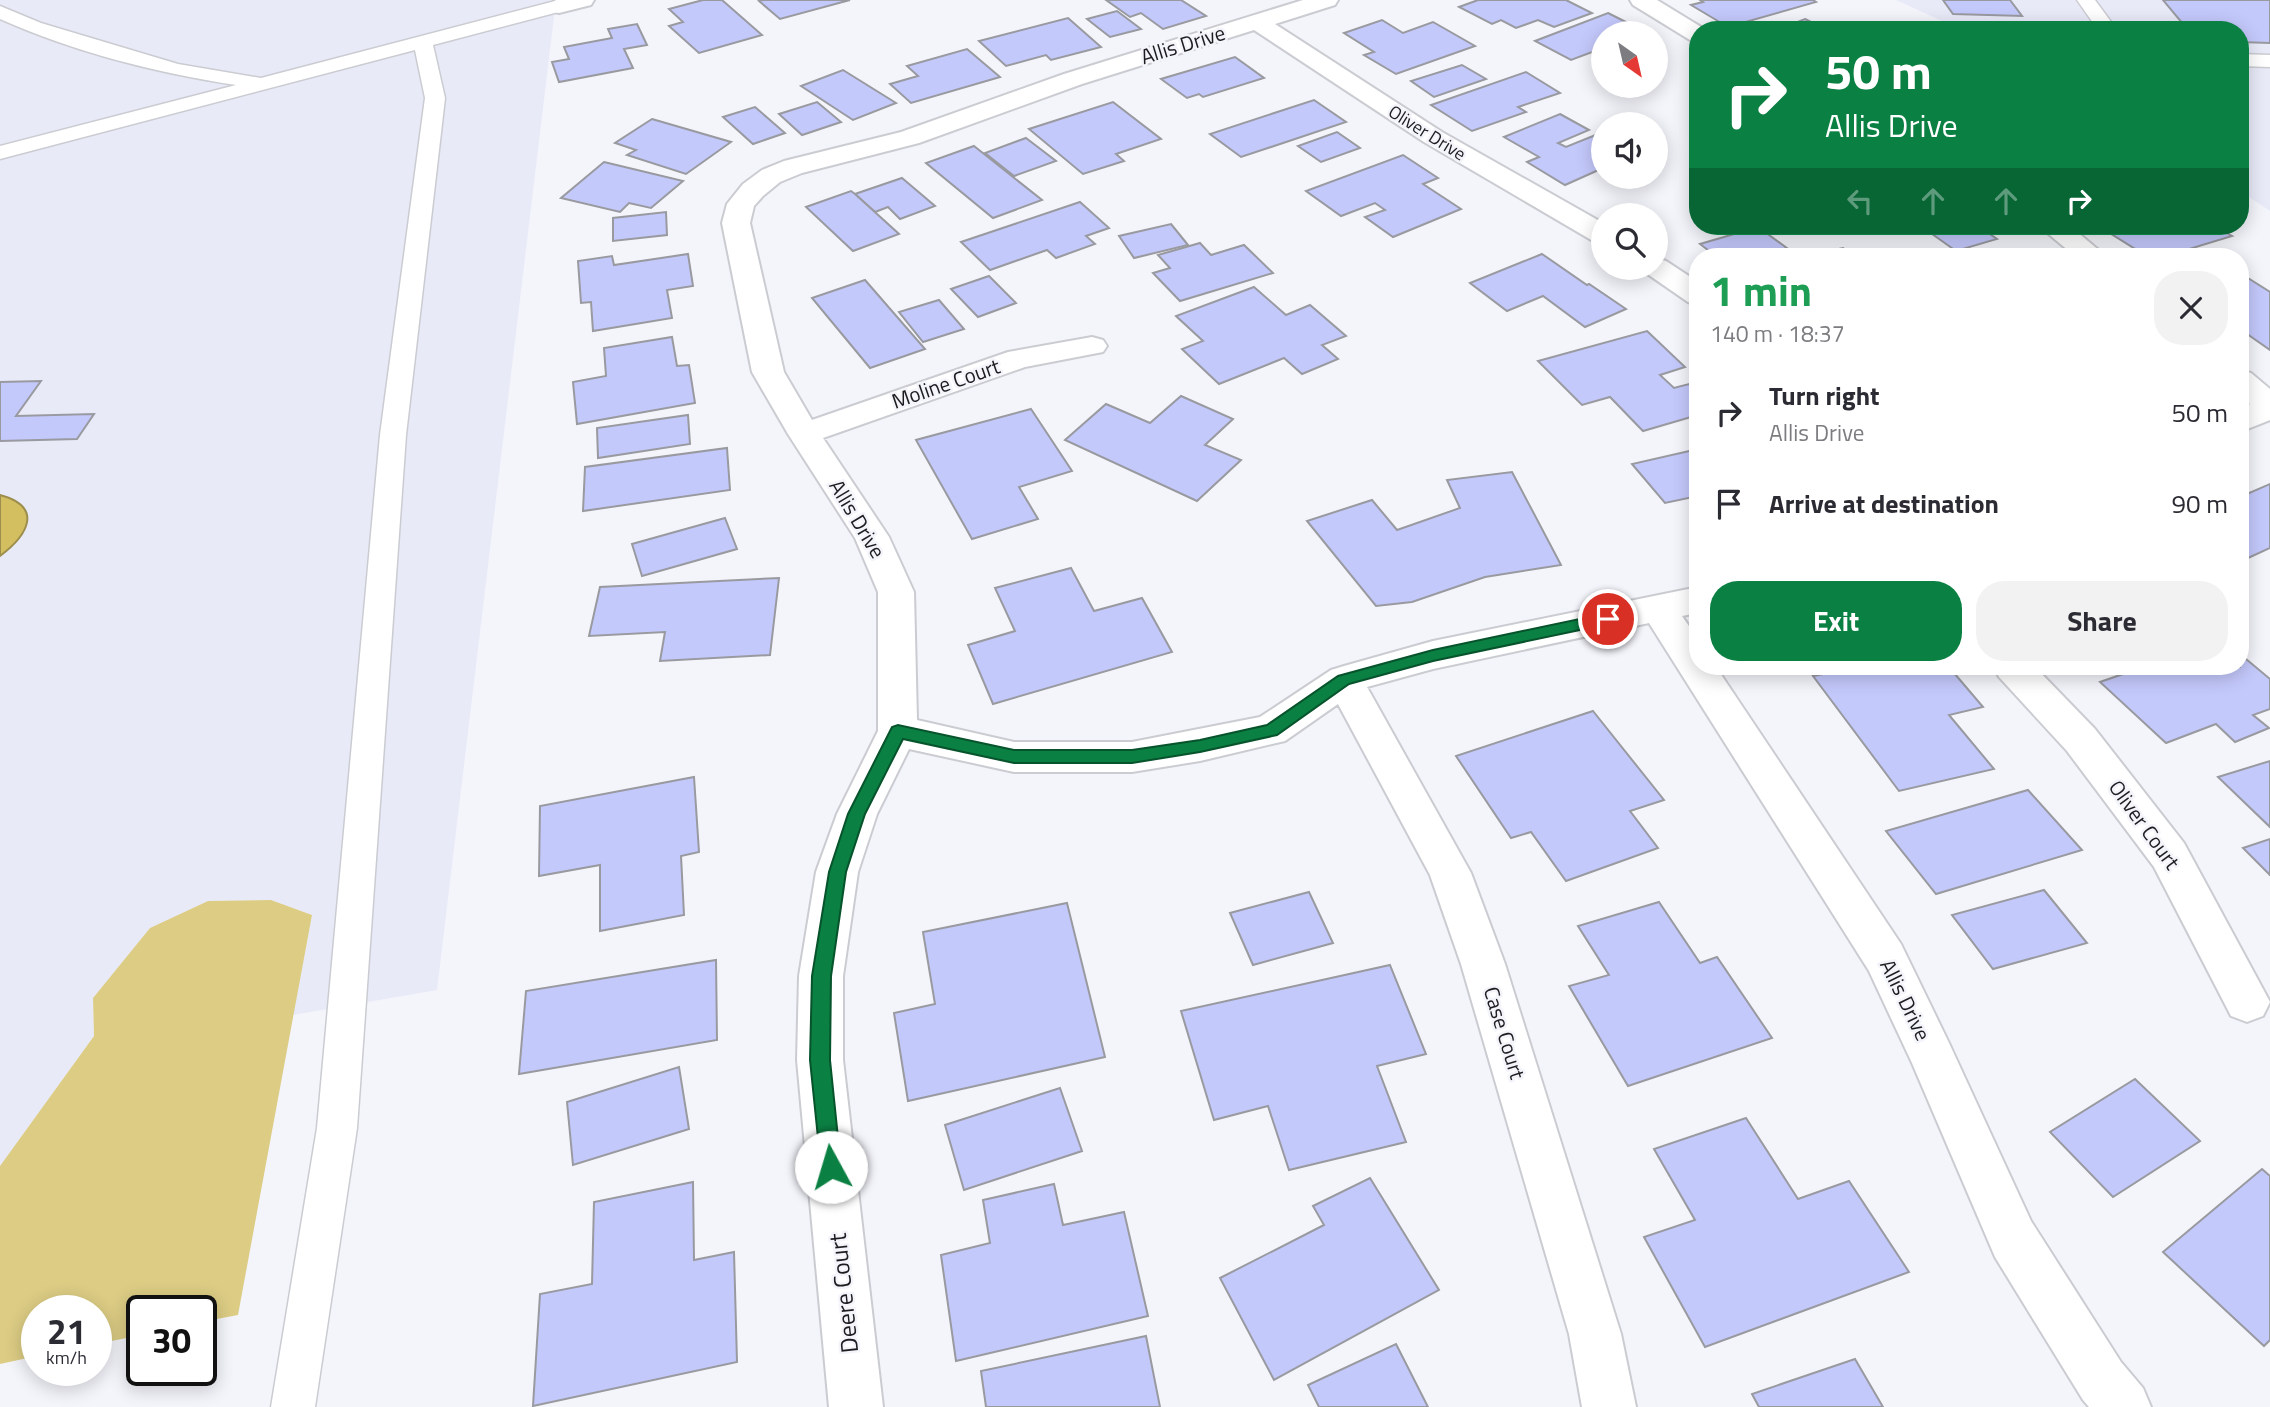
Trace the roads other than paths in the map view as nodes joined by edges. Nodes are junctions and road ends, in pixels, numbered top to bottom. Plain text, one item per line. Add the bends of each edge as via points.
1 (583, 0) edge
2 (1327, 0) edge
3 (1641, 0) edge
4 (2086, 0) edge
5 (559, 6) joint
6 (0, 12) edge
7 (2101, 21) edge
8 (1257, 22) junction
9 (1689, 29) edge
10 (423, 43) junction
11 (2249, 60) edge
12 (2270, 61) edge
13 (268, 83) junction
14 (0, 153) edge
15 (1591, 228) edge
16 (2065, 235) edge
17 (2081, 248) edge
18 (1668, 275) edge
19 (1689, 290) edge
20 (1092, 346) dead end
21 (2249, 388) edge
22 (2270, 406) edge
23 (2249, 417) edge
24 (804, 434) junction
25 (1678, 604) edge
26 (1689, 623) edge
27 (1720, 675) edge
28 (2020, 675) edge
29 (1343, 680) junction
30 (898, 731) junction
31 (2247, 1002) dead end
32 (293, 1407) edge
33 (856, 1407) edge
34 (1609, 1407) edge
35 (2124, 1407) edge

1 - 5 street
2 - 8 street, Allis Drive
3 - 9 street
4 - 7 lane
5 - 10 lane
6 - 13 lane via 34,27 176,70
8 - 15 street, Oliver Drive via 1433,137
8 - 24 street, Allis Drive via 1073,79 910,138 793,167 753,190 741,204 736,223 768,372
10 - 13 lane
10 - 32 lane via 435,98 393,435 337,1128
11 - 12 lane
13 - 14 lane
16 - 17 street
18 - 19 street
20 - 24 street, Moline Court via 1019,359
21 - 22 street
22 - 23 street
24 - 30 street, Allis Drive via 872,537 896,592
25 - 26 street, Allis Drive
25 - 29 street, Allis Drive via 1433,655
27 - 35 street, Allis Drive via 1885,958 2013,1239 2102,1381
28 - 31 street, Oliver Court via 2081,740 2169,855
29 - 30 street, Allis Drive via 1272,730 1132,757 1014,757
29 - 34 street, Case Court via 1450,873 1483,964 1595,1334
30 - 33 street, Deere Court via 857,814 837,872 821,976 820,1060

